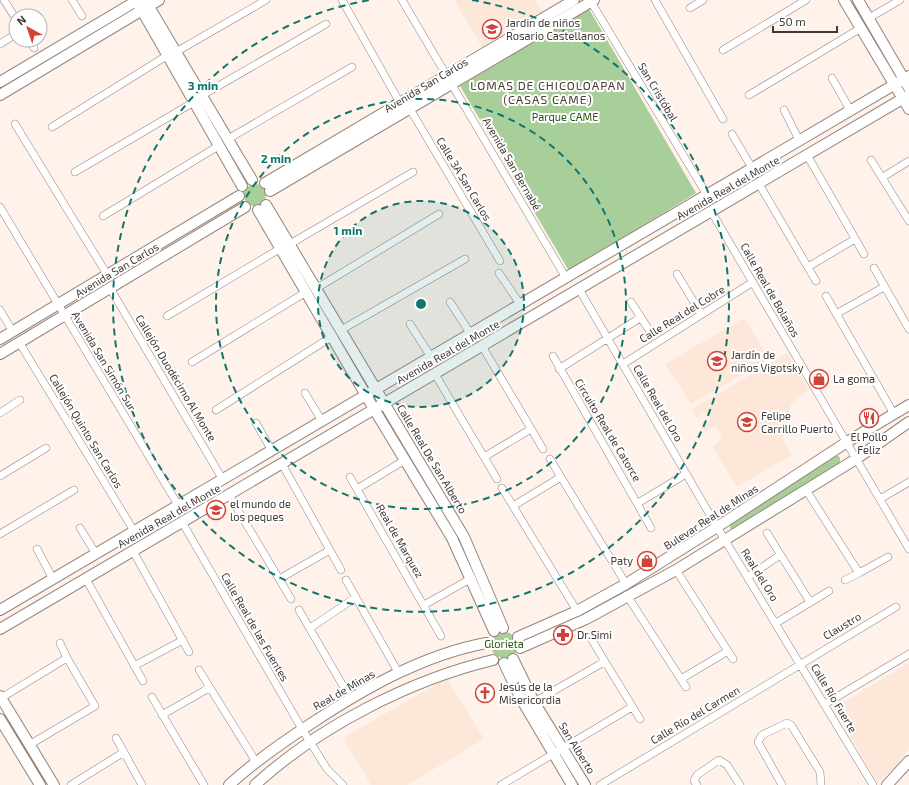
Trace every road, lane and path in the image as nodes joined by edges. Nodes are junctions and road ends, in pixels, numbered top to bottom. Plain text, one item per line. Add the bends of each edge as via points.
1 (72, 0) edge
2 (159, 0) edge
3 (266, 0) edge
4 (342, 0) edge
5 (402, 0) edge
6 (574, 0) edge
7 (655, 0) edge
8 (703, 0) edge
9 (806, 0) edge
10 (844, 0) edge
11 (858, 0) edge
12 (900, 0) edge
13 (592, 1) edge
14 (141, 3) edge
15 (690, 8) dead end
16 (82, 16) dead end
17 (869, 18) junction
18 (326, 24) dead end
19 (861, 28) junction
20 (723, 50) dead end
21 (172, 53) junction
22 (352, 67) dead end
23 (832, 78) dead end
24 (449, 80) junction
25 (907, 81) edge
26 (0, 82) edge
27 (894, 85) junction
28 (0, 95) edge
29 (748, 95) dead end
30 (906, 97) edge
31 (197, 99) junction
32 (400, 103) junction
33 (410, 109) junction
34 (909, 109) edge
35 (784, 110) dead end
36 (850, 110) junction
37 (723, 119) dead end
38 (15, 124) dead end
39 (52, 127) dead end
40 (732, 134) dead end
41 (799, 140) junction
42 (224, 142) junction
43 (807, 155) junction
44 (871, 160) dead end
45 (909, 161) edge
46 (752, 168) junction
47 (75, 172) dead end
48 (413, 172) dead end
49 (883, 176) junction
50 (252, 180) junction
51 (759, 184) junction
52 (242, 186) junction
53 (267, 187) junction
54 (707, 195) junction
55 (240, 196) junction
56 (0, 207) edge
57 (245, 207) junction
58 (262, 207) junction
59 (712, 211) junction
60 (439, 214) dead end
61 (103, 216) dead end
62 (909, 221) edge
63 (855, 239) junction
64 (285, 246) junction
65 (864, 254) dead end
66 (465, 259) dead end
67 (500, 261) dead end
68 (808, 267) junction
69 (874, 268) dead end
70 (499, 273) dead end
71 (677, 274) dead end
72 (108, 276) junction
73 (566, 278) junction
74 (816, 281) dead end
75 (753, 282) junction
76 (884, 287) junction
77 (110, 288) junction
78 (317, 288) junction
79 (579, 289) junction
80 (306, 292) junction
81 (826, 296) dead end
82 (450, 302) dead end
83 (631, 302) dead end
84 (520, 304) junction
85 (58, 305) junction
86 (0, 310) edge
87 (701, 314) junction
88 (836, 314) junction
89 (64, 316) junction
90 (167, 316) dead end
91 (640, 318) junction
92 (410, 324) dead end
93 (909, 329) edge
94 (648, 330) dead end
95 (13, 332) junction
96 (337, 333) junction
97 (470, 333) junction
98 (608, 338) junction
99 (0, 340) edge
100 (19, 342) junction
101 (482, 346) junction
102 (0, 354) edge
103 (553, 356) dead end
104 (431, 357) junction
105 (192, 362) dead end
106 (623, 364) junction
107 (559, 369) junction
108 (435, 374) junction
109 (376, 389) junction
110 (305, 393) dead end
111 (366, 395) junction
112 (20, 400) dead end
113 (384, 403) junction
114 (909, 405) edge
115 (374, 409) junction
116 (216, 410) dead end
117 (0, 413) edge
118 (894, 414) junction
119 (322, 421) junction
120 (909, 422) edge
121 (256, 423) dead end
122 (531, 429) junction
123 (847, 442) junction
124 (46, 448) dead end
125 (543, 449) dead end
126 (272, 450) junction
127 (484, 457) junction
128 (550, 459) dead end
129 (856, 459) junction
130 (405, 460) junction
131 (282, 464) junction
132 (686, 474) junction
133 (0, 476) edge
134 (350, 477) dead end
135 (561, 477) junction
136 (497, 479) dead end
137 (223, 480) junction
138 (909, 482) edge
139 (357, 488) junction
140 (502, 488) dead end
141 (74, 490) dead end
142 (806, 490) junction
143 (229, 495) junction
144 (880, 499) junction
145 (638, 503) junction
146 (178, 505) junction
147 (513, 506) junction
148 (182, 522) junction
149 (80, 528) dead end
150 (651, 528) dead end
151 (717, 528) junction
152 (134, 531) junction
153 (767, 533) dead end
154 (0, 534) edge
155 (724, 539) junction
156 (908, 546) edge
157 (37, 549) dead end
158 (330, 550) junction
159 (133, 551) junction
160 (96, 554) junction
161 (780, 555) junction
162 (888, 557) dead end
163 (341, 570) dead end
164 (676, 570) junction
165 (859, 573) junction
166 (748, 577) junction
167 (472, 578) junction
168 (53, 579) junction
169 (86, 579) junction
170 (279, 579) junction
171 (346, 580) dead end
172 (845, 580) dead end
173 (626, 584) junction
174 (829, 591) dead end
175 (628, 597) junction
176 (355, 598) junction
177 (292, 599) dead end
178 (810, 602) junction
179 (424, 605) junction
180 (1, 606) edge
181 (896, 607) dead end
182 (298, 610) dead end
183 (578, 611) junction
184 (776, 623) junction
185 (310, 628) junction
186 (0, 629) edge
187 (498, 629) junction
188 (441, 636) dead end
189 (518, 637) junction
190 (590, 637) dead end
191 (183, 640) junction
192 (60, 643) dead end
193 (486, 643) junction
194 (520, 648) junction
195 (728, 651) junction
196 (189, 652) dead end
197 (909, 654) edge
198 (67, 658) junction
199 (733, 659) dead end
200 (494, 660) junction
201 (509, 661) junction
202 (604, 662) junction
203 (800, 664) junction
204 (134, 666) junction
205 (199, 670) dead end
206 (398, 672) junction
207 (681, 679) junction
208 (143, 681) dead end
209 (686, 687) dead end
210 (209, 688) junction
211 (0, 697) edge
212 (152, 697) dead end
213 (350, 698) junction
214 (534, 702) junction
215 (825, 704) junction
216 (95, 706) junction
217 (632, 707) junction
218 (99, 713) dead end
219 (162, 715) junction
220 (0, 719) edge
221 (640, 719) dead end
222 (302, 729) junction
223 (116, 738) dead end
224 (311, 741) junction
225 (29, 745) junction
226 (562, 747) junction
227 (124, 752) junction
228 (553, 754) junction
229 (909, 760) edge
230 (256, 762) junction
231 (259, 784) edge
232 (40, 785) edge
233 (54, 785) edge
234 (71, 785) edge
235 (142, 785) edge
236 (204, 785) edge
237 (229, 785) edge
238 (343, 785) edge
239 (501, 785) edge
240 (572, 785) edge
241 (585, 785) edge
242 (600, 785) edge
243 (697, 785) edge
244 (740, 785) edge
245 (782, 785) edge
246 (821, 785) edge
247 (873, 785) edge
248 (887, 785) edge

1 - 16 street
2 - 14 street
3 - 21 street
4 - 32 street
5 - 24 street, Avenida San Bernabé
6 - 24 street, Avenida San Carlos
7 - 37 street
8 - 15 street
9 - 20 street
10 - 19 street
11 - 17 street
12 - 17 street
13 - 24 street, Avenida San Carlos
13 - 54 street, San Cristóbal
14 - 21 street
14 - 26 street
14 - 28 street
17 - 25 street
18 - 31 street
19 - 27 street
19 - 29 street
21 - 31 street
21 - 39 street
22 - 42 street
23 - 36 street
24 - 32 street, Avenida San Carlos
24 - 33 street, Avenida San Carlos
24 - 73 street, Avenida San Bernabé
25 - 27 street, Avenida Real del Monte
27 - 30 street
27 - 36 street, Avenida Real del Monte
30 - 34 street
30 - 43 street, Avenida Real del Monte
31 - 42 street
31 - 47 street
32 - 53 street, Avenida San Carlos
33 - 53 street, Avenida San Carlos
33 - 67 street, Calle 3A San Carlos
35 - 41 street
36 - 41 street, Avenida Real del Monte
38 - 72 street
40 - 46 street
41 - 46 street, Avenida Real del Monte
42 - 50 street
42 - 52 street
42 - 61 street
43 - 51 street, Avenida Real del Monte
43 - 63 street
44 - 49 street
45 - 49 street
46 - 54 street, Avenida Real del Monte
48 - 64 street
49 - 62 street
50 - 52 street
50 - 53 street
51 - 59 street, Avenida Real del Monte
51 - 68 street
52 - 55 street
53 - 58 street via 269,201
54 - 73 street, Avenida Real del Monte
55 - 57 street
55 - 72 street, Avenida San Carlos
56 - 85 street, Avenida San Simón Sur
57 - 58 street
57 - 77 street, Avenida San Carlos
58 - 64 street, Calle Real De San Alberto
59 - 75 street, Calle Real de Bolaños
59 - 79 street, Avenida Real del Monte
60 - 78 street
63 - 65 street
63 - 68 street
64 - 78 street, Calle Real De San Alberto
64 - 80 street, Calle Real De San Alberto
64 - 90 street
66 - 96 street
68 - 74 street
69 - 76 street
70 - 84 street
71 - 87 street
72 - 85 street, Avenida San Carlos
73 - 84 street, Avenida Real del Monte
75 - 87 street, Calle Real del Cobre
75 - 123 street, Calle Real de Bolaños
76 - 88 street
76 - 93 street
77 - 89 street, Avenida San Carlos
77 - 137 street, Callejón Duodécimo Al Monte
78 - 96 street, Calle Real De San Alberto
79 - 98 street, Calle Real del Oro
79 - 101 street, Avenida Real del Monte
80 - 96 street, Calle Real De San Alberto
80 - 105 street
81 - 88 street
82 - 97 street
83 - 91 street
84 - 97 street, Avenida Real del Monte
85 - 89 street, Avenida San Simón Sur
85 - 95 street, Avenida San Carlos
86 - 95 street
87 - 106 street, Calle Real del Cobre
88 - 118 street
89 - 100 street, Avenida San Carlos
89 - 146 street, Avenida San Simón Sur
91 - 94 street
91 - 98 street
92 - 104 street
95 - 99 street, Avenida San Carlos
96 - 109 street, Calle Real De San Alberto
96 - 111 street, Calle Real De San Alberto
96 - 116 street
97 - 104 street, Avenida Real del Monte
98 - 106 street, Calle Real del Oro
98 - 107 street
100 - 102 street, Avenida San Carlos
100 - 152 street, Callejón Quinto San Carlos
101 - 108 street, Avenida Real del Monte
101 - 122 street
103 - 107 street, Circuito Real de Catorce
104 - 109 street, Avenida Real del Monte
106 - 132 street, Calle Real del Oro
107 - 145 street, Circuito Real de Catorce
108 - 113 street, Avenida Real del Monte
108 - 127 street
109 - 111 street, Avenida Real del Monte
109 - 113 street, Calle Real De San Alberto
110 - 119 street
111 - 115 street, Calle Real De San Alberto
111 - 119 street, Avenida Real del Monte
112 - 117 street
113 - 115 street, Avenida Real del Monte
113 - 187 street, Calle Real De San Alberto via 464,537
114 - 118 street, Bulevar Real de Minas
115 - 130 street, Calle Real De San Alberto
115 - 131 street, Avenida Real del Monte
118 - 123 street, Bulevar Real de Minas
119 - 126 street, Avenida Real del Monte
120 - 129 street
121 - 126 street
122 - 125 street
122 - 127 street
123 - 129 street, Calle Real de Bolaños
123 - 151 street, Bulevar Real de Minas
124 - 133 street
126 - 137 street, Avenida Real del Monte
127 - 136 street
128 - 135 street
129 - 142 street
129 - 144 street, Calle Real de Bolaños
130 - 139 street
130 - 167 street, Calle Real De San Alberto via 452,538
131 - 143 street, Avenida Real del Monte
131 - 158 street
132 - 145 street
132 - 151 street, Calle Real del Oro
134 - 139 street, Real de Marquez
135 - 147 street
135 - 173 street
137 - 146 street, Avenida Real del Monte
138 - 144 street
139 - 179 street, Real de Marquez
140 - 147 street
141 - 154 street
142 - 155 street
142 - 165 street
143 - 148 street, Avenida Real del Monte
143 - 170 street
144 - 156 street, Calle Real de Bolaños
145 - 150 street, Circuito Real de Catorce
146 - 152 street, Avenida Real del Monte
147 - 183 street
148 - 159 street, Avenida Real del Monte
148 - 222 street, Calle Real de las Fuentes
149 - 160 street
151 - 155 street, Real del Oro
151 - 173 street, Bulevar Real de Minas
152 - 160 street, Avenida Real del Monte
153 - 161 street
155 - 164 street
155 - 166 street, Real del Oro
157 - 168 street
158 - 163 street
158 - 170 street
159 - 169 street, Avenida Real del Monte
159 - 191 street
160 - 168 street, Avenida Real del Monte
161 - 166 street
161 - 178 street
162 - 165 street
164 - 175 street
164 - 195 street
165 - 172 street
166 - 184 street, Real del Oro
167 - 179 street
167 - 187 street, Calle Real De San Alberto
168 - 180 street, Avenida Real del Monte
169 - 186 street, Avenida Real del Monte
169 - 204 street
170 - 177 street
171 - 176 street
173 - 183 street, Bulevar Real de Minas
174 - 178 street
175 - 194 street via 558,633
175 - 207 street
176 - 185 street
176 - 206 street
178 - 184 street
179 - 188 street, Real de Marquez
181 - 203 street, Claustro
182 - 185 street
183 - 189 street, Bulevar Real de Minas
184 - 203 street, Calle Río Fuerte
185 - 213 street
187 - 189 street via 512,630
187 - 193 street
189 - 194 street
190 - 202 street
191 - 196 street
191 - 204 street
192 - 198 street
193 - 200 street via 487,652
193 - 206 street, Real de Minas via 462,648
194 - 201 street
195 - 199 street
195 - 207 street
197 - 215 street
198 - 211 street
198 - 216 street
200 - 201 street
200 - 224 street via 402,691
201 - 214 street, San Alberto
201 - 228 street, San Alberto via 520,697
202 - 214 street
202 - 217 street
203 - 215 street, Calle Río Fuerte
203 - 242 street, Calle Río del Carmen
204 - 208 street
205 - 210 street
206 - 213 street, Real de Minas
207 - 209 street
210 - 219 street
210 - 230 street
211 - 225 street
212 - 219 street
213 - 222 street, Real de Minas
214 - 226 street, San Alberto
215 - 247 street, Calle Río Fuerte
216 - 218 street
216 - 225 street
217 - 221 street
217 - 226 street
219 - 236 street
220 - 232 street
222 - 224 street, Calle Real de las Fuentes
222 - 230 street, Real de Minas
223 - 227 street
224 - 231 street
224 - 238 street, Calle Real de las Fuentes via 328,769
225 - 233 street
226 - 228 street
226 - 241 street, San Alberto
227 - 234 street
227 - 235 street
228 - 239 street
228 - 240 street, San Alberto
229 - 248 street
230 - 237 street, Real de Minas
243 - 244 street via 694,781 697,774 719,760 727,765
245 - 246 street via 758,742 759,738 783,724 790,725 820,772

